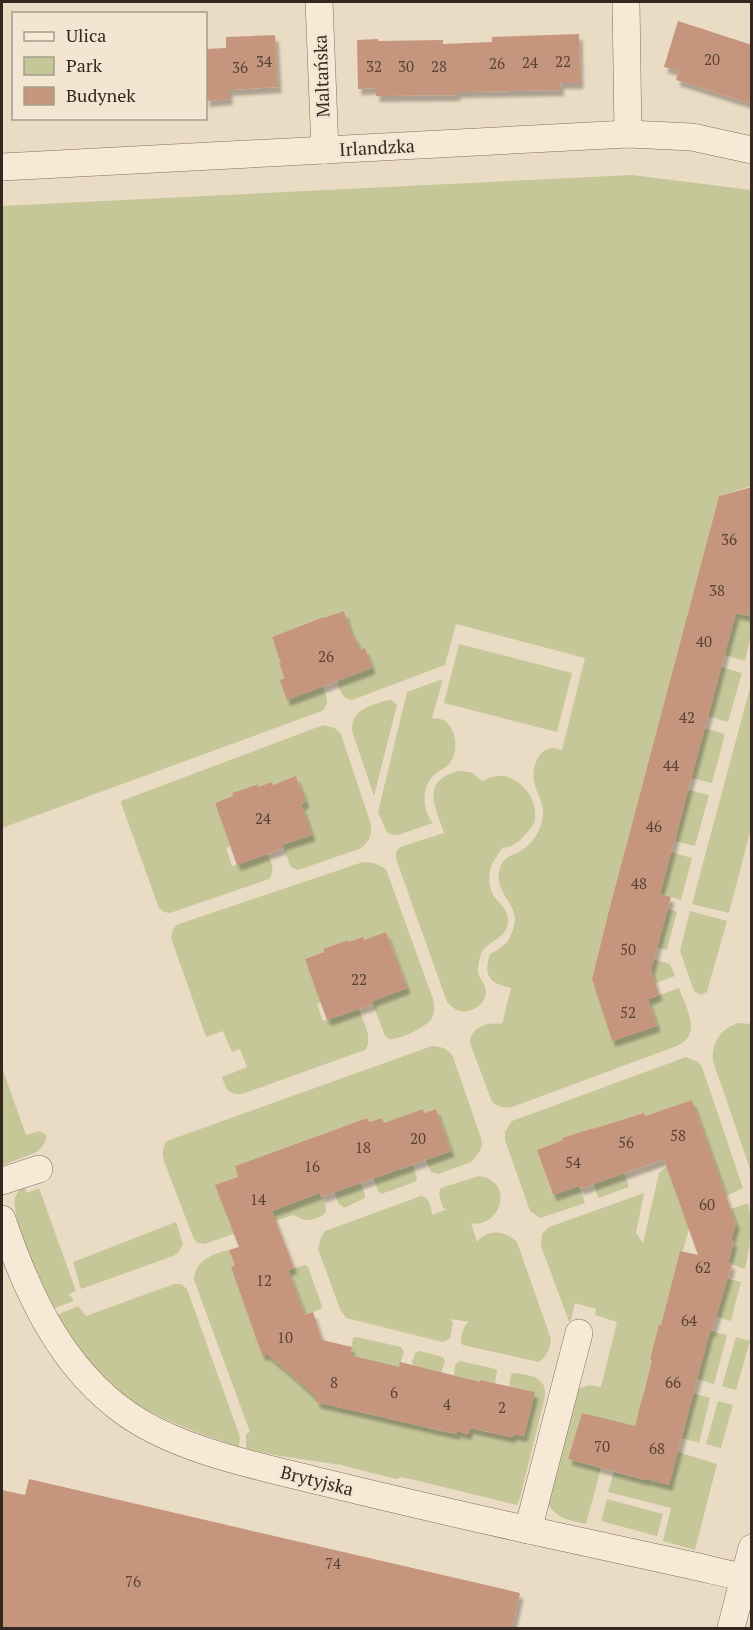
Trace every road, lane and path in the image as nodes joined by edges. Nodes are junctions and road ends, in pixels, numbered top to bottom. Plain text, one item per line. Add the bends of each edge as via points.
1 (319, 2) edge
2 (626, 2) edge
3 (628, 134) junction
4 (325, 150) junction
5 (752, 150) edge
6 (2, 167) edge
7 (39, 1169) dead end
8 (2, 1181) edge
9 (2, 1219) edge
10 (579, 1333) dead end
11 (528, 1530) junction
12 (752, 1548) edge
13 (748, 1577) edge
14 (731, 1629) edge

1 - 4 street, Maltańska
2 - 3 street
3 - 4 street, Irlandzka
3 - 5 street, Irlandzka via 692,137
4 - 6 street, Irlandzka
7 - 8 street
9 - 11 street, Brytyjska via 42,1316 65,1353 97,1389 127,1414 158,1432 242,1463
10 - 11 street
11 - 13 street, Brytyjska
12 - 13 street
13 - 14 street

